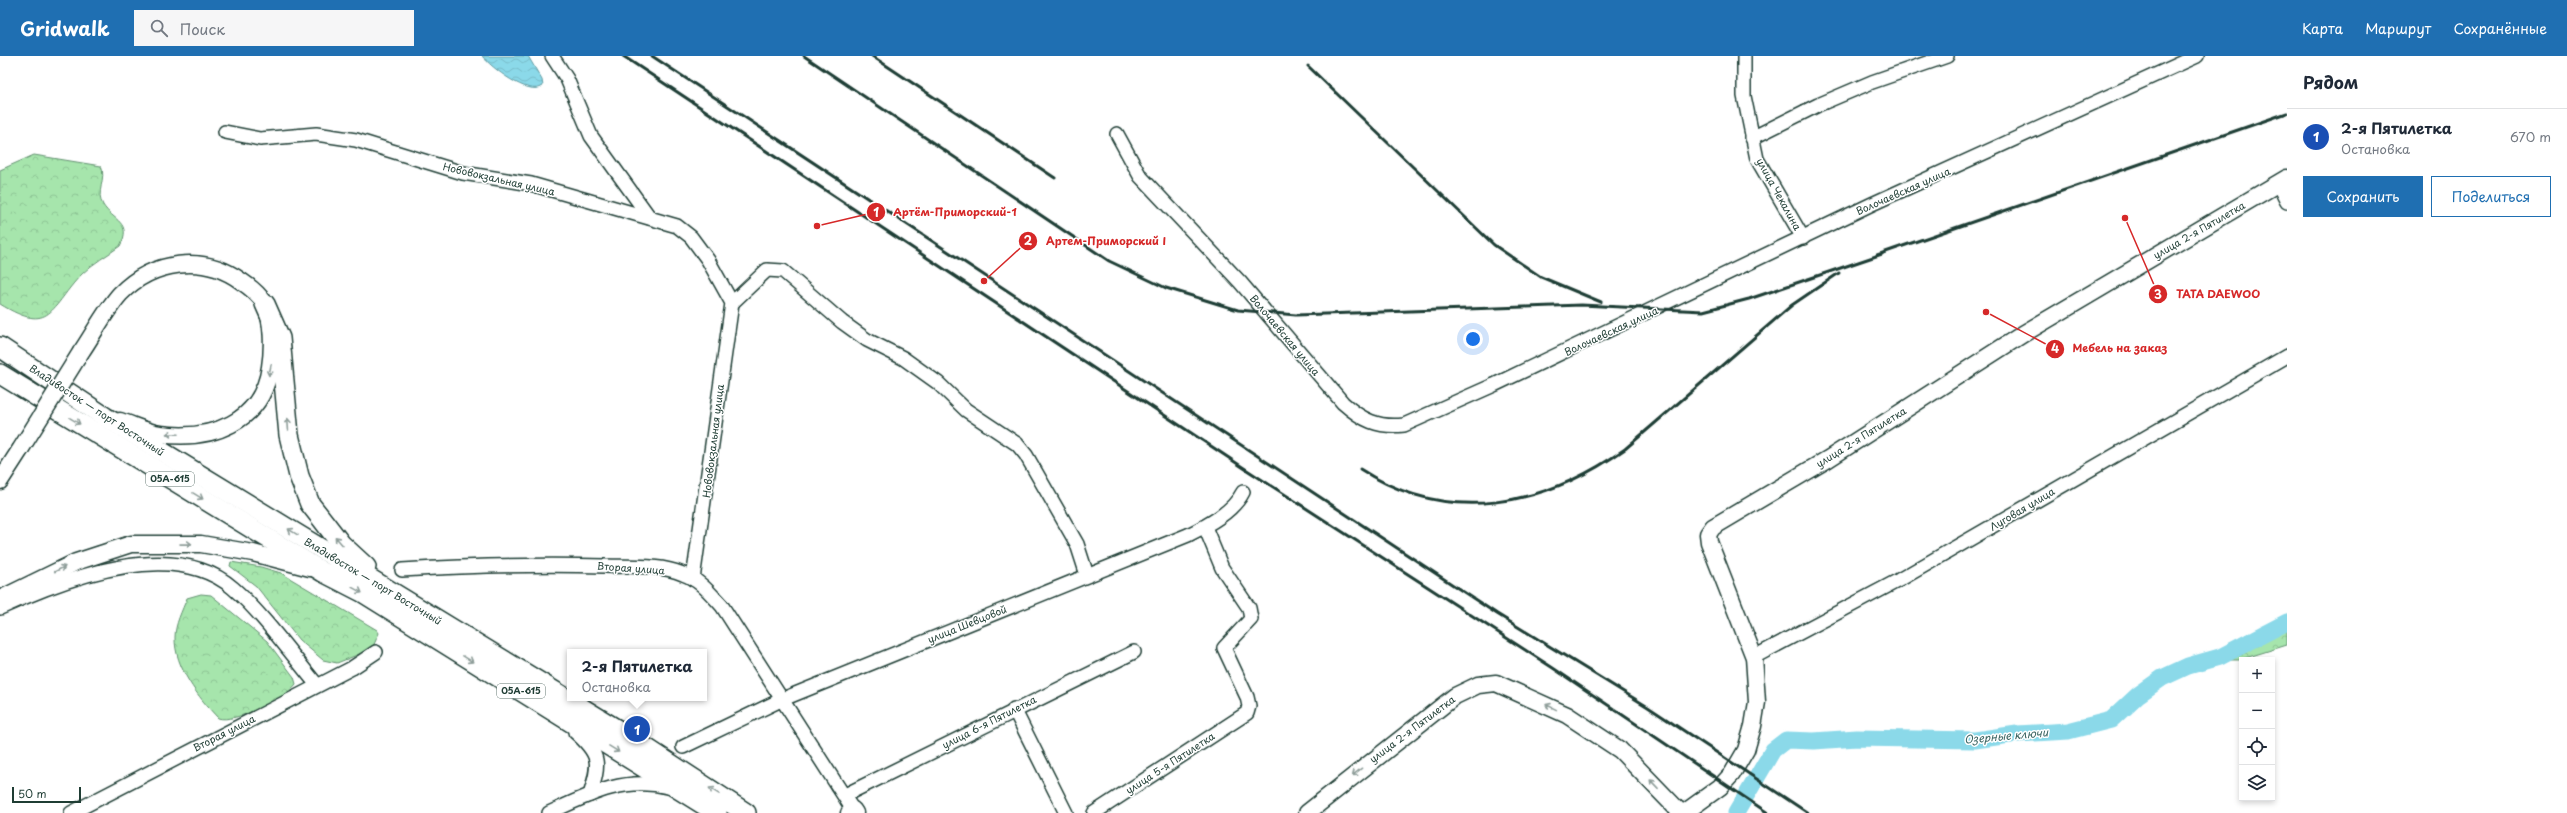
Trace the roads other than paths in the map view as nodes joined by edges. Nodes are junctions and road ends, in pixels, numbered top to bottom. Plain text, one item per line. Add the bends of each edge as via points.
1 (552, 56) edge
2 (1744, 56) edge
3 (1946, 56) edge
4 (2197, 56) edge
5 (225, 132) dead end
6 (1117, 134) dead end
7 (1752, 138) junction
8 (2282, 181) edge
9 (2287, 202) edge
10 (650, 218) junction
11 (1803, 238) junction
12 (732, 303) junction
13 (265, 304) junction
14 (0, 347) edge
15 (2287, 356) edge
16 (0, 374) edge
17 (9, 384) edge
18 (105, 416) junction
19 (0, 481) edge
20 (1243, 492) dead end
21 (1205, 527) junction
22 (402, 570) dead end
23 (323, 572) junction
24 (1087, 575) junction
25 (693, 579) junction
26 (386, 589) junction
27 (0, 599) edge
28 (0, 608) edge
29 (376, 652) dead end
30 (1134, 652) dead end
31 (1754, 657) junction
32 (317, 685) junction
33 (567, 699) edge
34 (783, 699) junction
35 (570, 701) edge
36 (546, 706) junction
37 (1014, 709) junction
38 (683, 747) dead end
39 (677, 789) junction
40 (590, 794) junction
41 (845, 795) junction
42 (853, 812) edge
43 (71, 813) edge
44 (549, 813) edge
45 (717, 813) edge
46 (746, 813) edge
47 (1066, 813) edge
48 (1094, 813) edge
49 (1307, 813) edge
50 (1681, 813) edge
51 (1684, 813) edge

1 - 10 street via 567,79 591,136
2 - 7 street, улица Чекалина via 1744,96
3 - 7 street via 1872,82
4 - 11 street, Волочаевская улица
5 - 10 street, Нововокзальная улица via 260,139 316,134 356,140 463,173 531,184
6 - 11 street, Волочаевская улица via 1140,176 1240,282 1343,403 1357,416 1384,425 1404,424 1494,385
7 - 11 street, улица Чекалина via 1757,159
8 - 9 street
8 - 31 main road, улица 2-я Пятилетка via 2023,334 1828,459 1713,527 1708,534 1709,542
10 - 12 street, Нововокзальная улица via 677,226 691,237 719,276
12 - 24 street via 767,270 783,271 867,340 903,358 938,383 966,410 1017,444 1026,455 1078,544
12 - 25 street, Нововокзальная улица
13 -> 18 main road via 272,340 269,374 261,397 247,414 222,430 200,435 160,434
13 - 19 main road, bridge via 251,288 229,272 192,263 171,265 149,274 121,294 81,352
26 -> 13 highway via 329,529 310,504 299,476 289,435 280,338
14 - 18 highway, Владивосток — порт Восточный / 05А-615
15 - 31 street, Луговая улица via 1905,576
16 - 17 highway, Владивосток — порт Восточный / 05А-615
17 -> 23 highway, Владивосток — порт Восточный / 05А-615
26 -> 18 highway, Владивосток — порт Восточный / 05А-615
20 - 21 street, улица Шевцовой via 1238,502
21 - 24 street, улица Шевцовой
21 - 48 street, улица 5-я Пятилетка via 1222,568 1250,608 1251,619 1224,648 1247,697 1247,713
22 - 25 street, Вторая улица via 548,564 670,570
27 -> 23 main road via 76,562 131,544 201,544 253,553
23 -> 36 highway, Владивосток — порт Восточный / 05А-615 via 362,592
24 - 34 street, улица Шевцовой
25 - 34 street, Вторая улица via 706,588 722,606
33 -> 26 highway, Владивосток — порт Восточный / 05А-615
28 - 32 street via 79,576 137,566 171,565 204,570 233,588 246,601
29 - 32 street, Вторая улица via 352,668
30 - 37 street, улица 6-я Пятилетка
31 - 51 main road, улица 2-я Пятилетка via 1757,702 1746,750 1732,774 1720,787
32 - 43 street, Вторая улица
34 - 38 street, улица Шевцовой
34 - 41 street, Вторая улица
46 -> 35 highway, Владивосток — порт Восточный / 05А-615
36 -> 39 highway, Владивосток — порт Восточный / 05А-615
36 - 40 street via 596,754 598,770
37 - 41 street, улица 6-я Пятилетка
37 - 47 street
39 - 40 street via 648,782 631,783
39 - 45 highway, Владивосток — порт Восточный / 05А-615
40 - 44 street
41 - 42 street, Вторая улица
50 -> 49 main road, улица 2-я Пятилетка via 1636,765 1605,739 1567,715 1496,683 1478,686 1455,696

